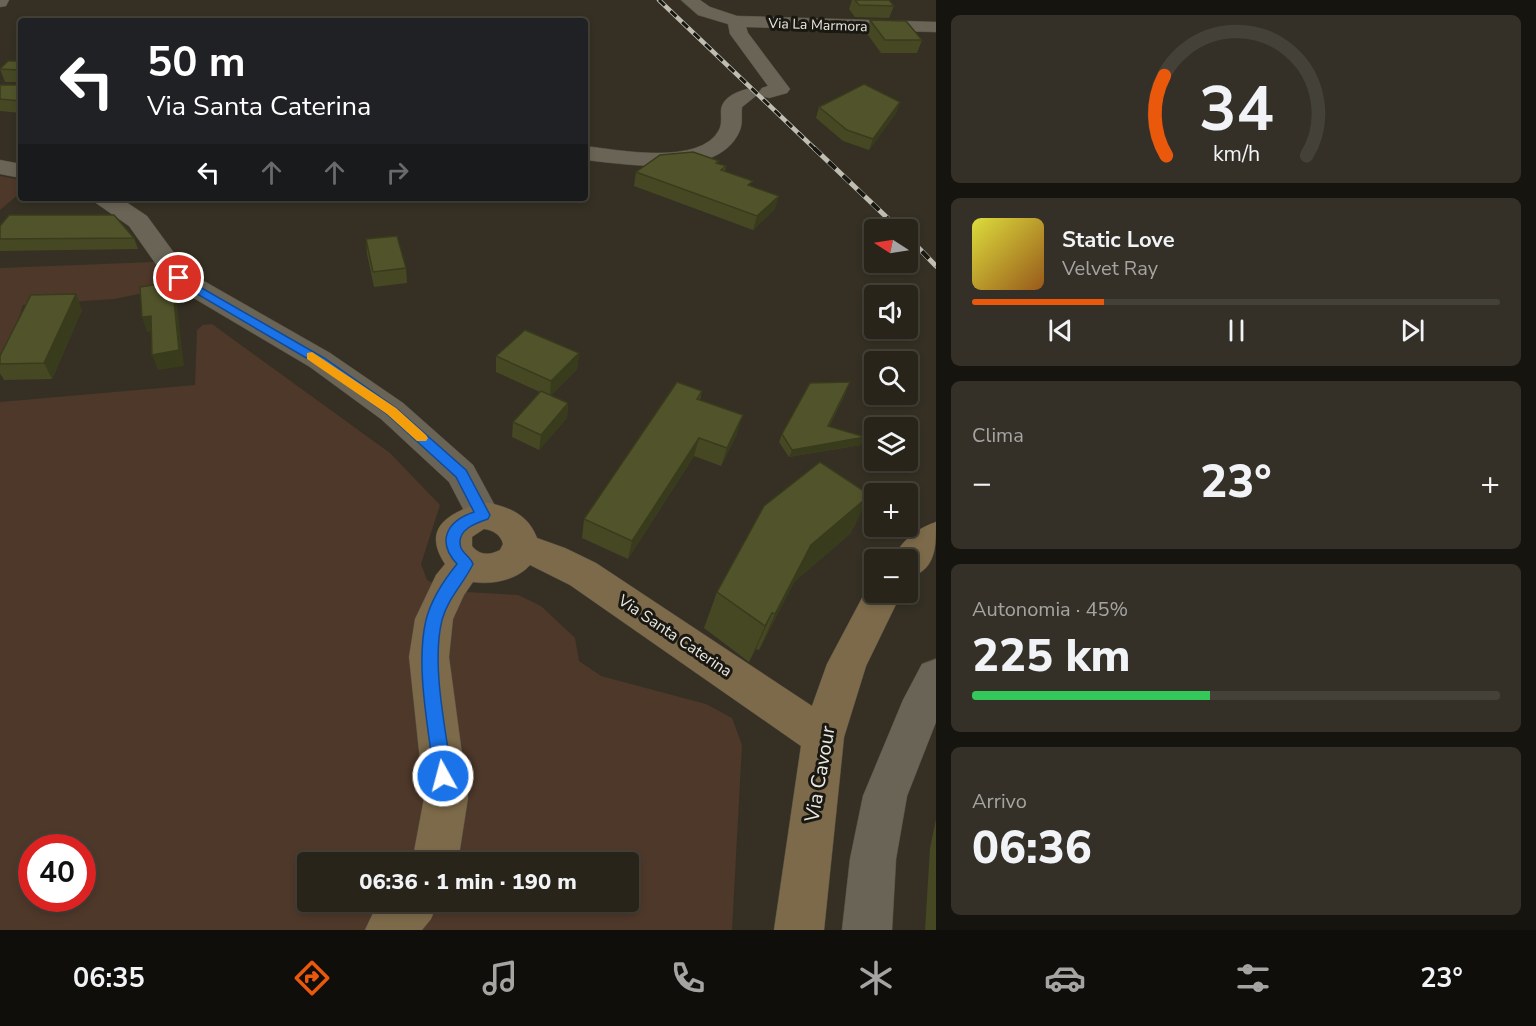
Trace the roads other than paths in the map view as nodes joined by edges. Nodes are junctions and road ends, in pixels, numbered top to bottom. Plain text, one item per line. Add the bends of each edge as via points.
1 (689, 0) edge
2 (736, 21) junction
3 (936, 27) edge
4 (769, 92) dead end
5 (747, 95) dead end
6 (588, 153) edge
7 (0, 167) edge
8 (18, 170) edge
9 (108, 201) edge
10 (483, 515) junction
11 (936, 536) edge
12 (520, 547) junction
13 (918, 550) edge
14 (466, 564) junction
15 (878, 603) edge
16 (936, 677) edge
17 (823, 737) junction
18 (437, 852) edge
19 (405, 912) edge
20 (390, 930) edge
21 (799, 930) edge
22 (867, 930) edge

1 - 2 street, Via La Marmora via 704,11
2 - 3 street, Via La Marmora
2 - 4 street via 739,34 780,89
5 - 6 street via 730,107 733,122 727,137 712,149 669,159
7 - 8 street
9 - 10 street via 138,221 179,278 320,360 392,411 461,474
10 - 12 street via 509,522 516,529
10 - 14 street via 465,521 454,534 454,550
11 - 13 street
12 - 14 street via 516,556 499,567
12 - 17 street, Via Santa Caterina via 583,574
14 - 18 street via 449,586 434,619 429,657 446,798
15 - 17 street, Via Cavour via 846,664
16 - 22 street via 885,796 873,859
17 - 21 street, Via Cavour
19 - 20 street

